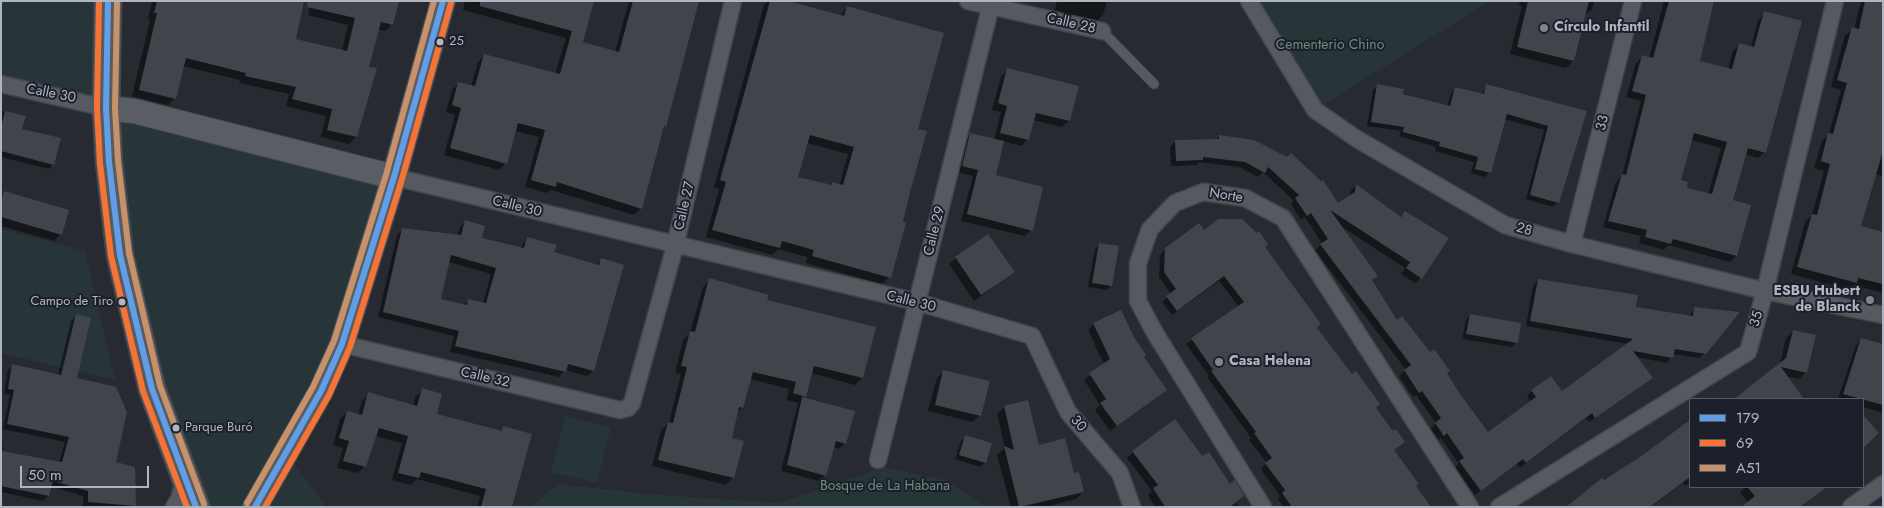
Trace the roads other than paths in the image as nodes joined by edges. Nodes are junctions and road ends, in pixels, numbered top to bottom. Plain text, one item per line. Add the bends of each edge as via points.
1 (108, 1) edge
2 (443, 1) edge
3 (734, 1) edge
4 (968, 1) edge
5 (1249, 1) edge
6 (1633, 1) edge
7 (1835, 1) edge
8 (992, 4) edge
9 (1102, 31) joint
10 (1, 84) edge
11 (1154, 84) dead end
12 (106, 108) junction
13 (394, 177) junction
14 (1572, 244) junction
15 (675, 246) junction
16 (1765, 291) junction
17 (917, 302) junction
18 (1883, 315) edge
19 (1032, 336) joint
20 (342, 344) junction
21 (628, 408) joint
22 (878, 460) dead end
23 (185, 479) junction
24 (1883, 484) edge
25 (174, 507) edge
26 (196, 507) edge
27 (255, 507) edge
28 (1132, 507) edge
29 (1263, 507) edge
30 (1470, 507) edge
31 (1499, 507) edge
32 (1851, 507) edge

1 - 12 main road
2 - 13 main road
3 - 15 street, Calle 27
4 - 8 street, Calle 28
5 - 14 street, 28 via 1315,110 1357,139 1505,225
6 - 14 street, 33
7 - 16 street, 35
8 - 9 street, Calle 28
8 - 17 street, Calle 29
9 - 11 lane, Calle 28
10 - 12 street, Calle 30
12 - 13 main road, Calle 30 via 134,111
12 - 23 main road via 112,199 126,285 152,389
13 - 15 street, Calle 30
13 - 20 main road
14 - 16 street, 28
15 - 17 street, Calle 30
15 - 21 street, Calle 27
16 - 18 street, 28
16 - 31 street, 35 via 1748,352
17 - 19 street, Calle 30
17 - 22 street, Calle 29
19 - 28 street, 30 via 1068,412 1120,473
20 - 21 street, Calle 32 via 620,410
20 - 27 main road via 321,391
23 - 25 street
23 - 26 main road
24 - 32 street
29 - 30 street, Norte via 1138,301 1138,263 1150,229 1175,203 1203,192 1246,198 1283,218

